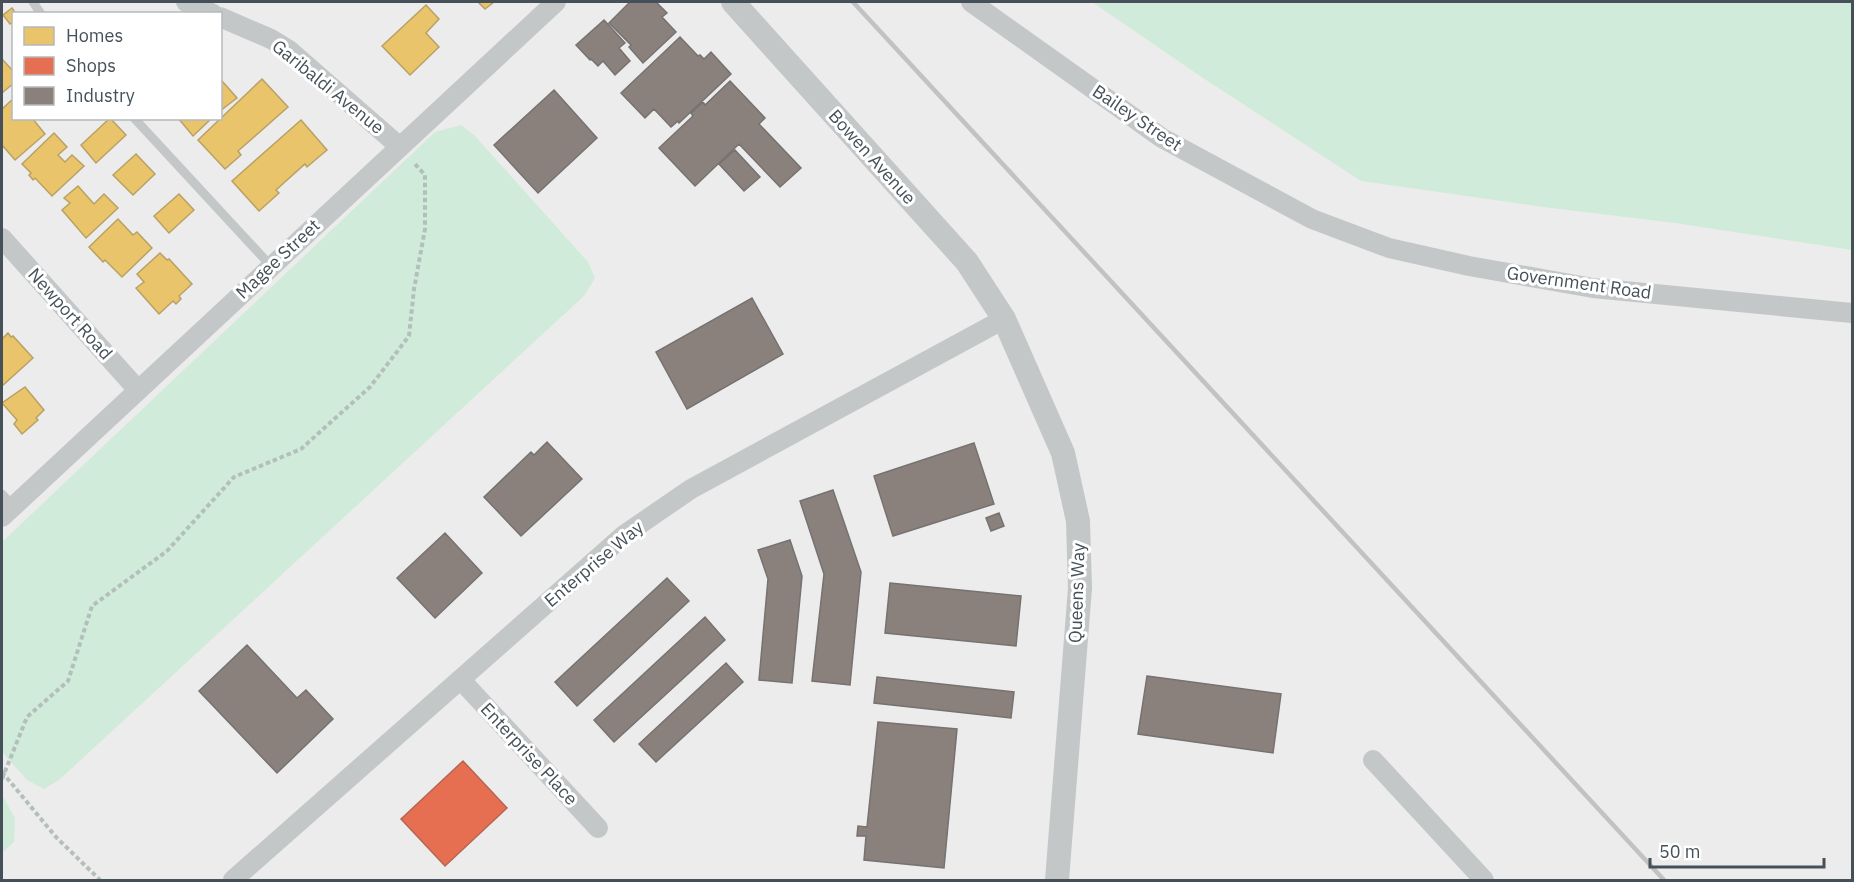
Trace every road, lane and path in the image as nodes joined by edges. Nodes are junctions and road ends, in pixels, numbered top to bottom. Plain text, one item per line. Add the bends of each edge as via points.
1 (186, 2) edge
2 (556, 2) edge
3 (733, 2) edge
4 (971, 2) edge
5 (208, 12) edge
6 (222, 18) edge
7 (136, 120) edge
8 (400, 147) junction
9 (1312, 219) joint
10 (2, 238) edge
11 (270, 265) junction
12 (1852, 313) edge
13 (1004, 319) junction
14 (138, 390) junction
15 (5, 506) edge
16 (460, 680) junction
17 (1373, 760) dead end
18 (2, 776) edge
19 (598, 828) dead end
20 (1480, 879) edge
21 (100, 880) edge
22 (233, 880) edge
23 (1057, 880) edge

1 - 5 street
2 - 8 street, Magee Street
3 - 13 street, Bowen Avenue via 967,262
4 - 9 street, Bailey Street via 1162,138
6 - 8 street, Garibaldi Avenue via 289,50
7 - 11 lane
8 - 11 street, Magee Street
8 - 18 path via 425,175 425,229 409,336 370,387 301,449 234,477 167,551 93,606 68,681 27,717
9 - 12 street, Government Road via 1389,248 1593,288
10 - 14 street, Newport Road
11 - 14 street, Magee Street
13 - 16 street, Enterprise Way via 691,489 624,535
13 - 23 street, Queens Way via 1063,453 1078,521 1080,588
14 - 15 street, Magee Street
16 - 19 street, Enterprise Place
16 - 22 street, Enterprise Way
17 - 20 street
18 - 21 path

